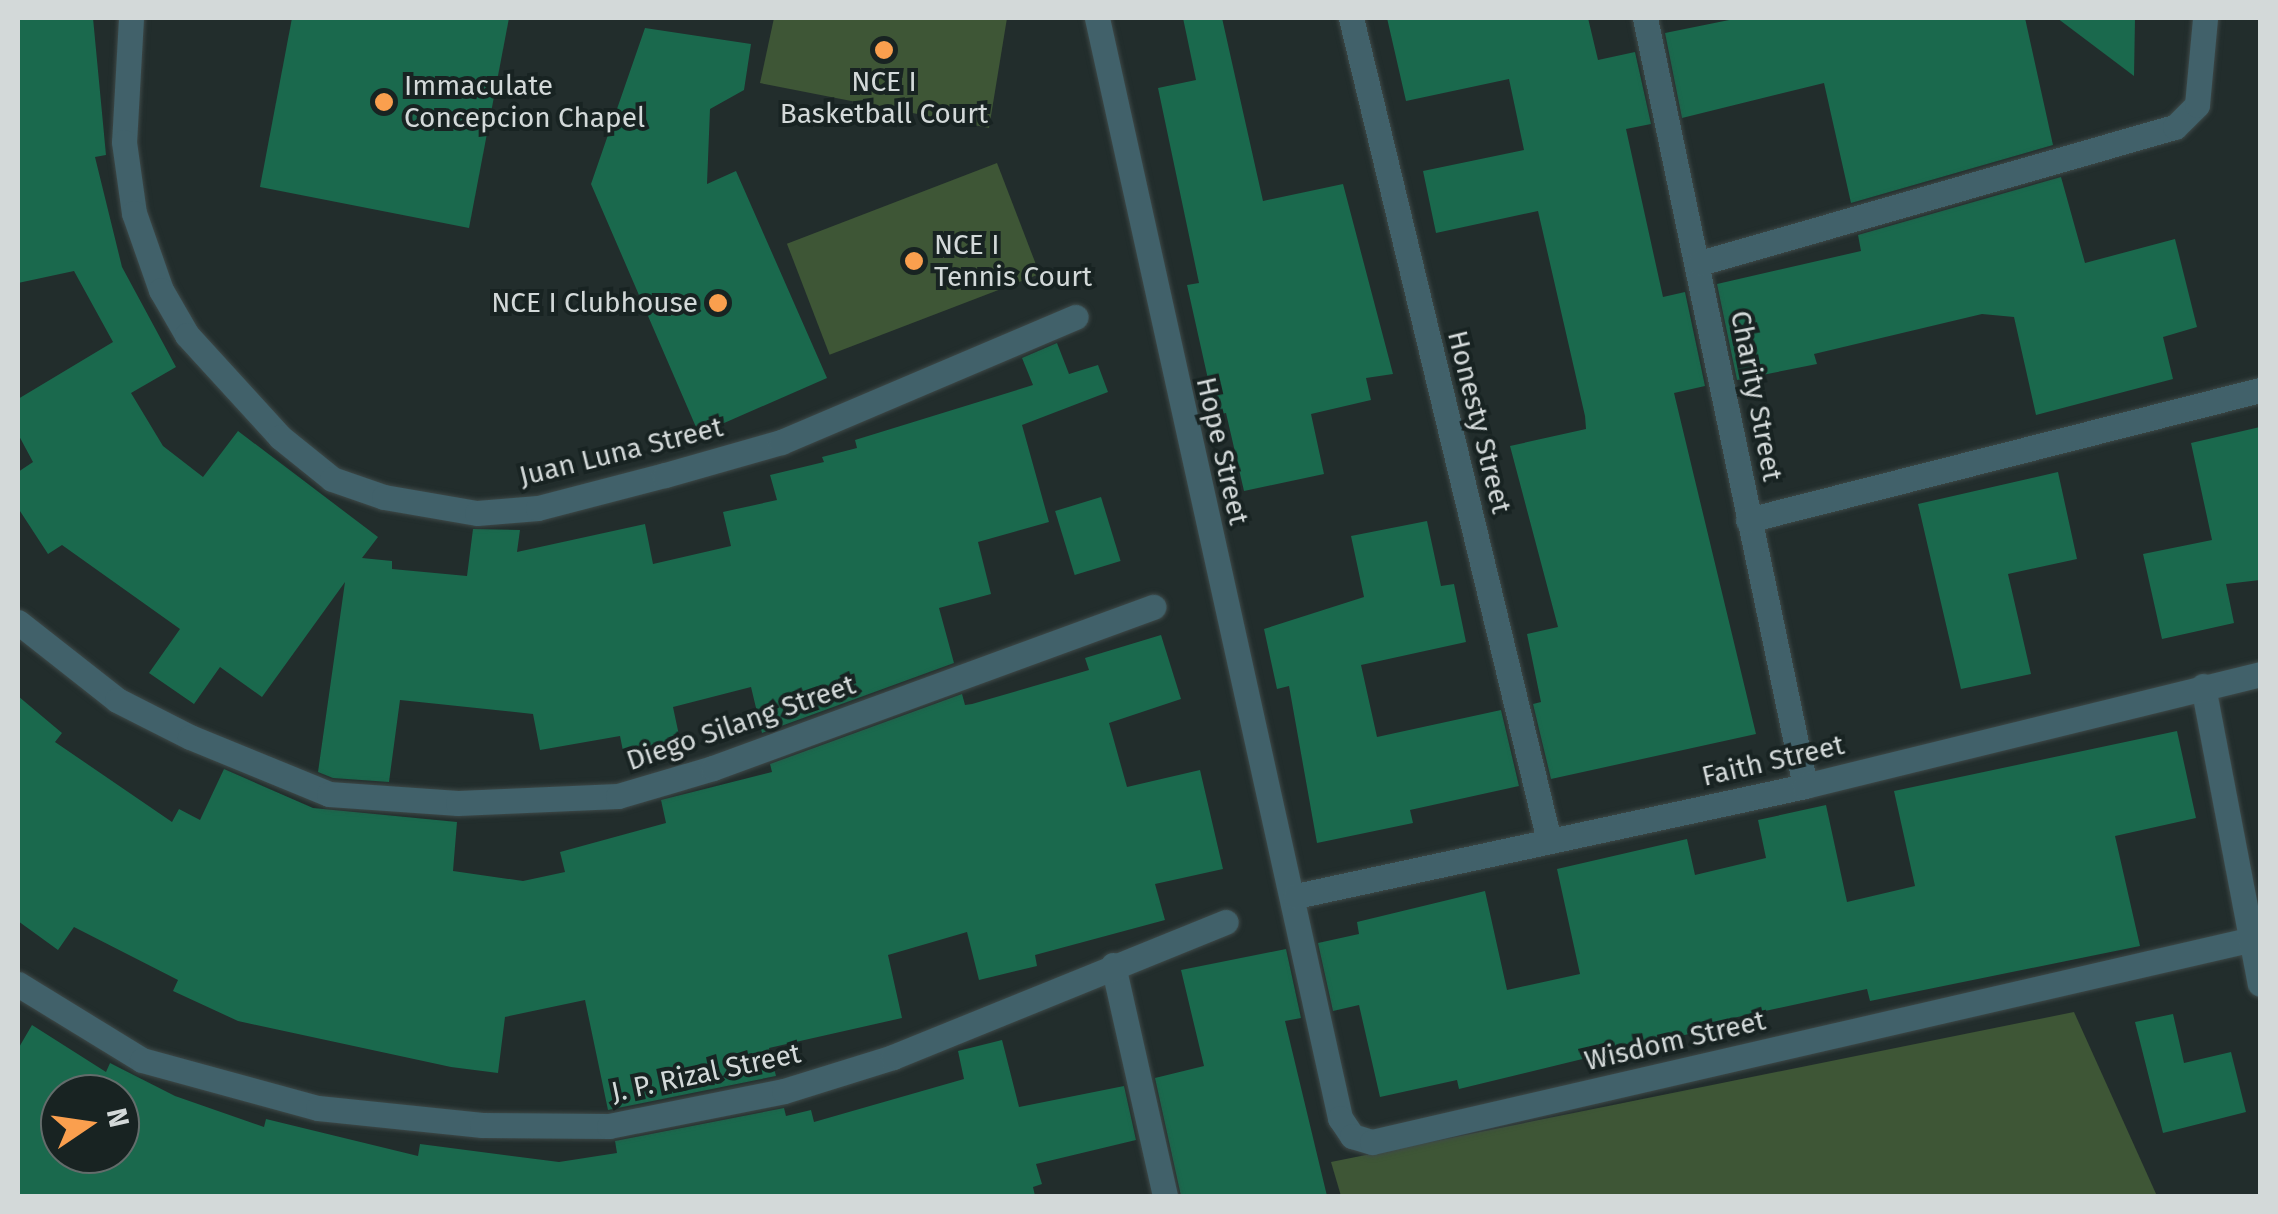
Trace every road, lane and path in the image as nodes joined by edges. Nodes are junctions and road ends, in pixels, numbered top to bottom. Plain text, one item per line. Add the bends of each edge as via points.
1 (131, 18) edge
2 (1097, 18) edge
3 (1350, 18) edge
4 (1645, 18) edge
5 (2205, 18) edge
6 (1700, 263) junction
7 (1076, 317) dead end
8 (2260, 390) edge
9 (1748, 520) junction
10 (1153, 608) dead end
11 (18, 622) edge
12 (2260, 674) edge
13 (2204, 686) junction
14 (1805, 786) junction
15 (1549, 842) junction
16 (1296, 896) junction
17 (1226, 922) dead end
18 (2252, 939) junction
19 (1113, 965) junction
20 (18, 984) edge
21 (2260, 984) edge
22 (1164, 1196) edge

1 - 7 street, Juan Luna Street via 124,142 134,214 161,290 187,336 280,438 332,479 384,498 477,512 538,508 665,475 781,442
2 - 16 street, Hope Street
3 - 15 street, Honesty Street
4 - 6 street, Charity Street
5 - 6 street via 2197,106 2175,127
6 - 9 street, Charity Street
8 - 9 street
9 - 14 street, Charity Street
10 - 11 street, Diego Silang Street via 713,768 618,796 458,803 329,794 190,738 117,700
12 - 13 street, Faith Street
13 - 14 street, Faith Street
13 - 18 street
14 - 15 street, Faith Street
15 - 16 street, Faith Street
16 - 18 street, Wisdom Street via 1340,1118 1352,1136 1372,1142
17 - 19 street, J. P. Rizal Street
18 - 21 street
19 - 20 street, J. P. Rizal Street via 893,1057 784,1092 609,1126 482,1124 318,1108 142,1060
19 - 22 street

